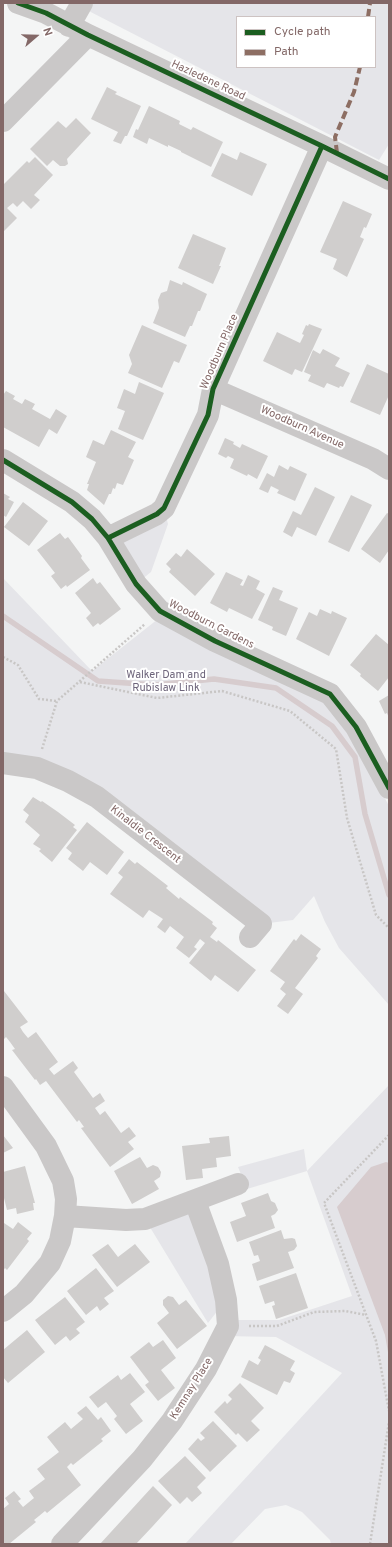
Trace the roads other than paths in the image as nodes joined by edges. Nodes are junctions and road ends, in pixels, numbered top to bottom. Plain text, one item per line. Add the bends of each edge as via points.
1 (18, 3) edge
2 (82, 3) edge
3 (79, 30) junction
4 (7, 109) edge
5 (322, 146) junction
6 (389, 179) edge
7 (213, 389) junction
8 (3, 460) edge
9 (389, 469) edge
10 (108, 538) junction
11 (3, 763) edge
12 (389, 788) edge
13 (250, 937) dead end
14 (3, 1087) edge
15 (238, 1184) dead end
16 (195, 1201) junction
17 (65, 1216) junction
18 (3, 1311) edge
19 (62, 1544) edge

1 - 3 street, Hazledene Road via 46,13
2 - 3 street
3 - 4 street
3 - 5 street, Hazledene Road
5 - 6 street, Hazledene Road
5 - 7 street, Woodburn Place
7 - 9 street, Woodburn Avenue via 373,459
7 - 10 street, Woodburn Place via 208,415 164,508
8 - 10 street, Woodburn Gardens via 72,502 92,519
10 - 12 street, Woodburn Gardens via 136,584 160,611 215,641 330,694 356,727
11 - 13 street, Kinaldie Crescent via 37,768 97,797 261,924
14 - 17 street via 46,1146 64,1181
15 - 16 street
16 - 17 street via 145,1218 113,1220
16 - 19 street, Kemnay Place via 218,1264 226,1300 228,1326 206,1369 172,1421 142,1459
17 - 18 street via 60,1242 50,1263 24,1294

